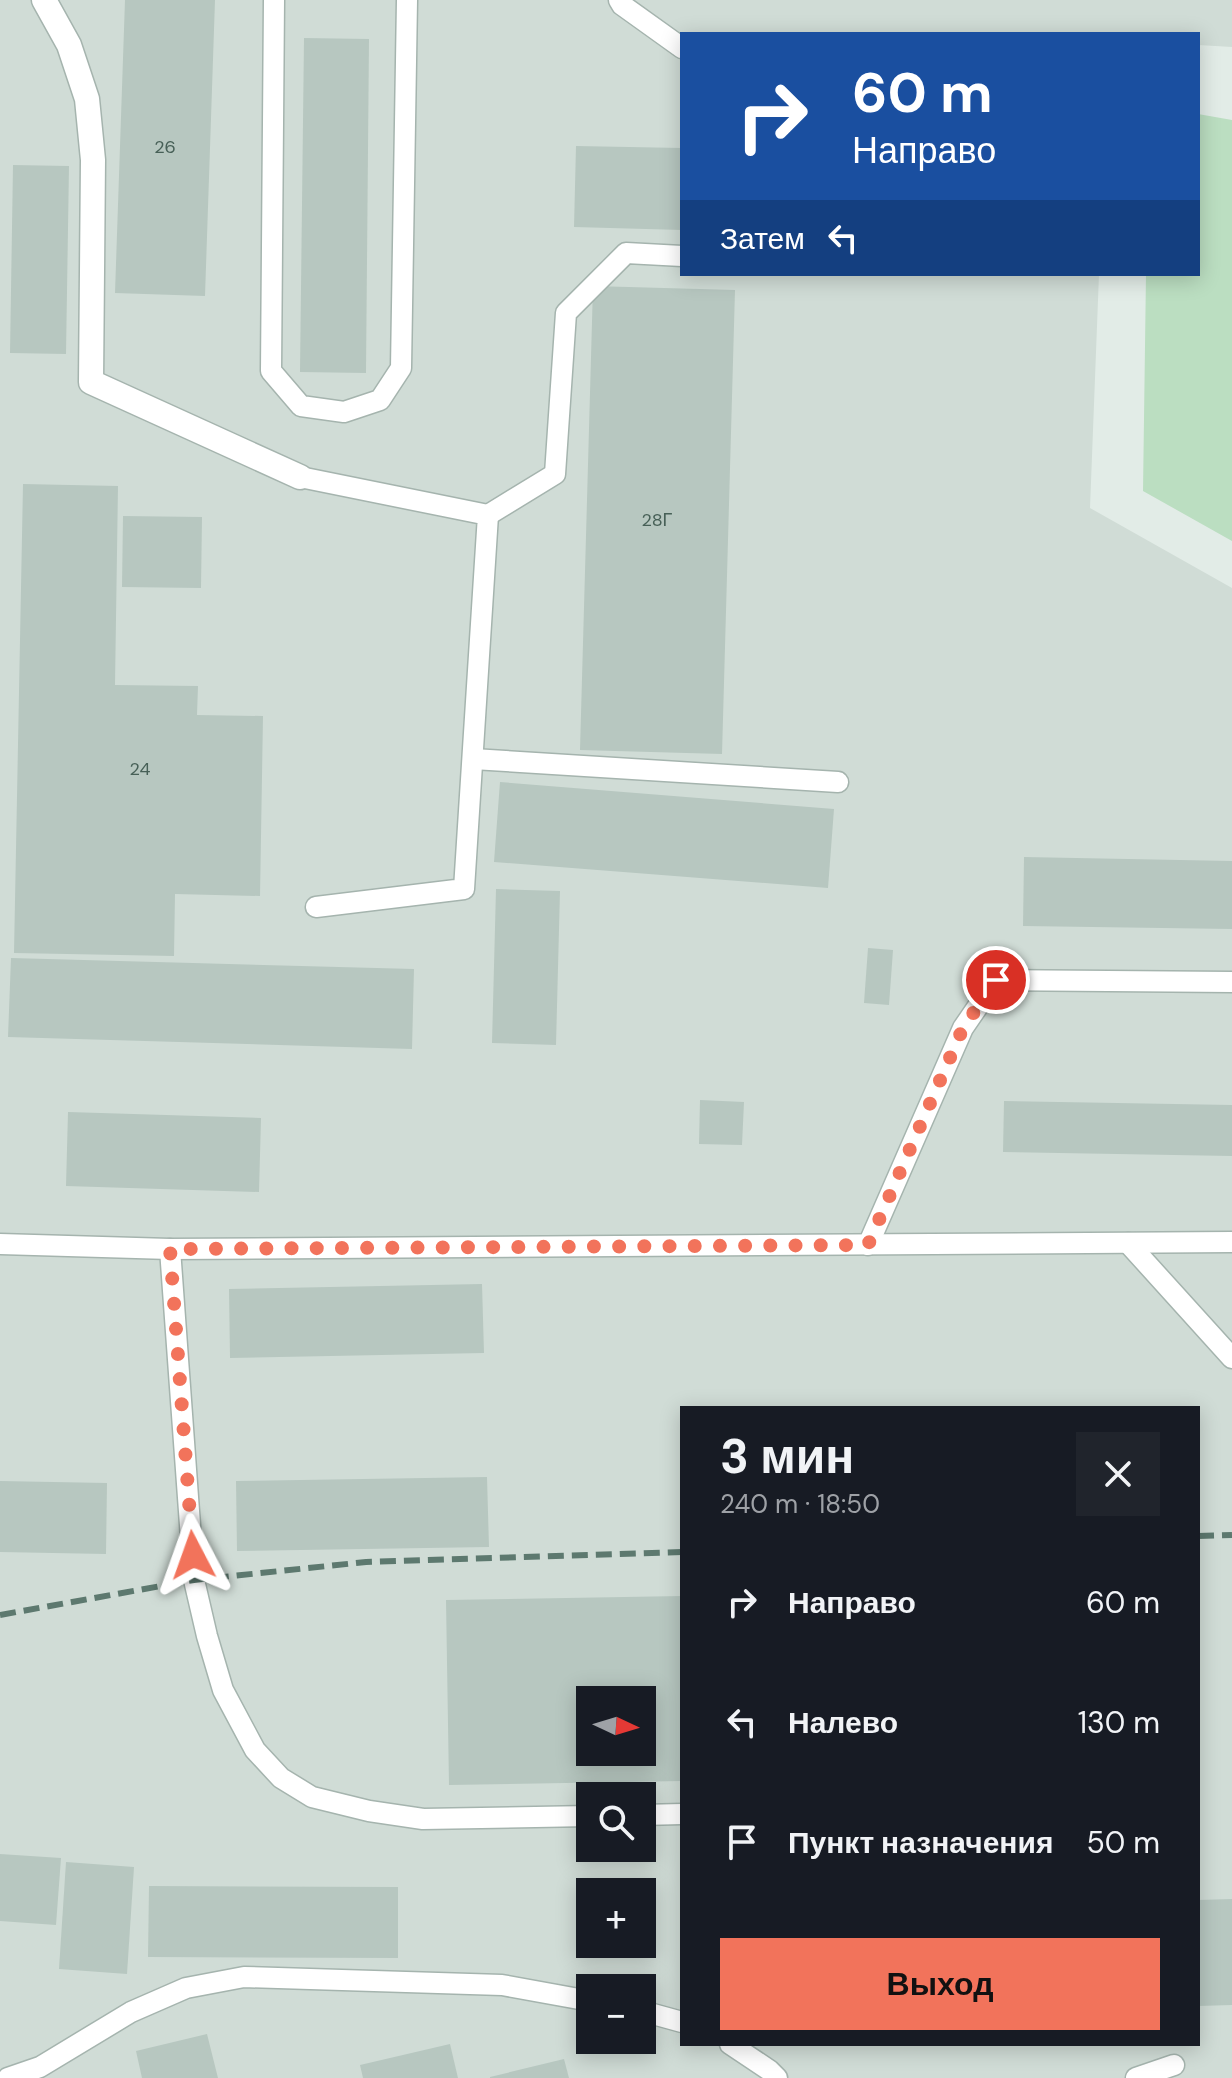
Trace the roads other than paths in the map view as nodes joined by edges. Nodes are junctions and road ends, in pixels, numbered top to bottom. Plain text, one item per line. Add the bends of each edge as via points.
1 (44, 0) edge
2 (274, 0) edge
3 (407, 0) edge
4 (619, 0) edge
5 (680, 47) edge
6 (680, 256) edge
7 (300, 477) joint
8 (488, 515) junction
9 (473, 759) junction
10 (838, 782) dead end
11 (316, 907) dead end
12 (1232, 982) edge
13 (1232, 1242) edge
14 (1128, 1243) junction
15 (0, 1244) edge
16 (868, 1245) junction
17 (170, 1249) junction
18 (1232, 1358) edge
19 (680, 1814) edge
20 (656, 1815) edge
21 (576, 1816) edge
22 (576, 1998) edge
23 (656, 2015) edge
24 (680, 2021) edge
25 (733, 2046) edge
26 (1174, 2065) dead end
27 (8, 2078) edge
28 (777, 2078) edge
29 (1136, 2078) edge

1 - 7 street via 69,45 87,99 93,160 91,382
2 - 3 lane via 271,371 301,406 344,412 380,400 401,368
4 - 5 lane
6 - 8 lane via 626,253 566,313 555,474
7 - 8 lane
8 - 9 lane
9 - 10 lane
9 - 11 lane via 464,889
12 - 16 lane via 996,980 963,1028
13 - 14 lane
14 - 16 lane
14 - 18 lane
15 - 17 lane
16 - 17 lane
17 - 21 lane via 194,1580 223,1690 255,1750 281,1778 312,1797 369,1811 423,1819
19 - 20 lane
22 - 27 lane via 502,1985 244,1977 186,1988 131,2012 40,2067
23 - 24 lane
25 - 28 lane
26 - 29 lane

